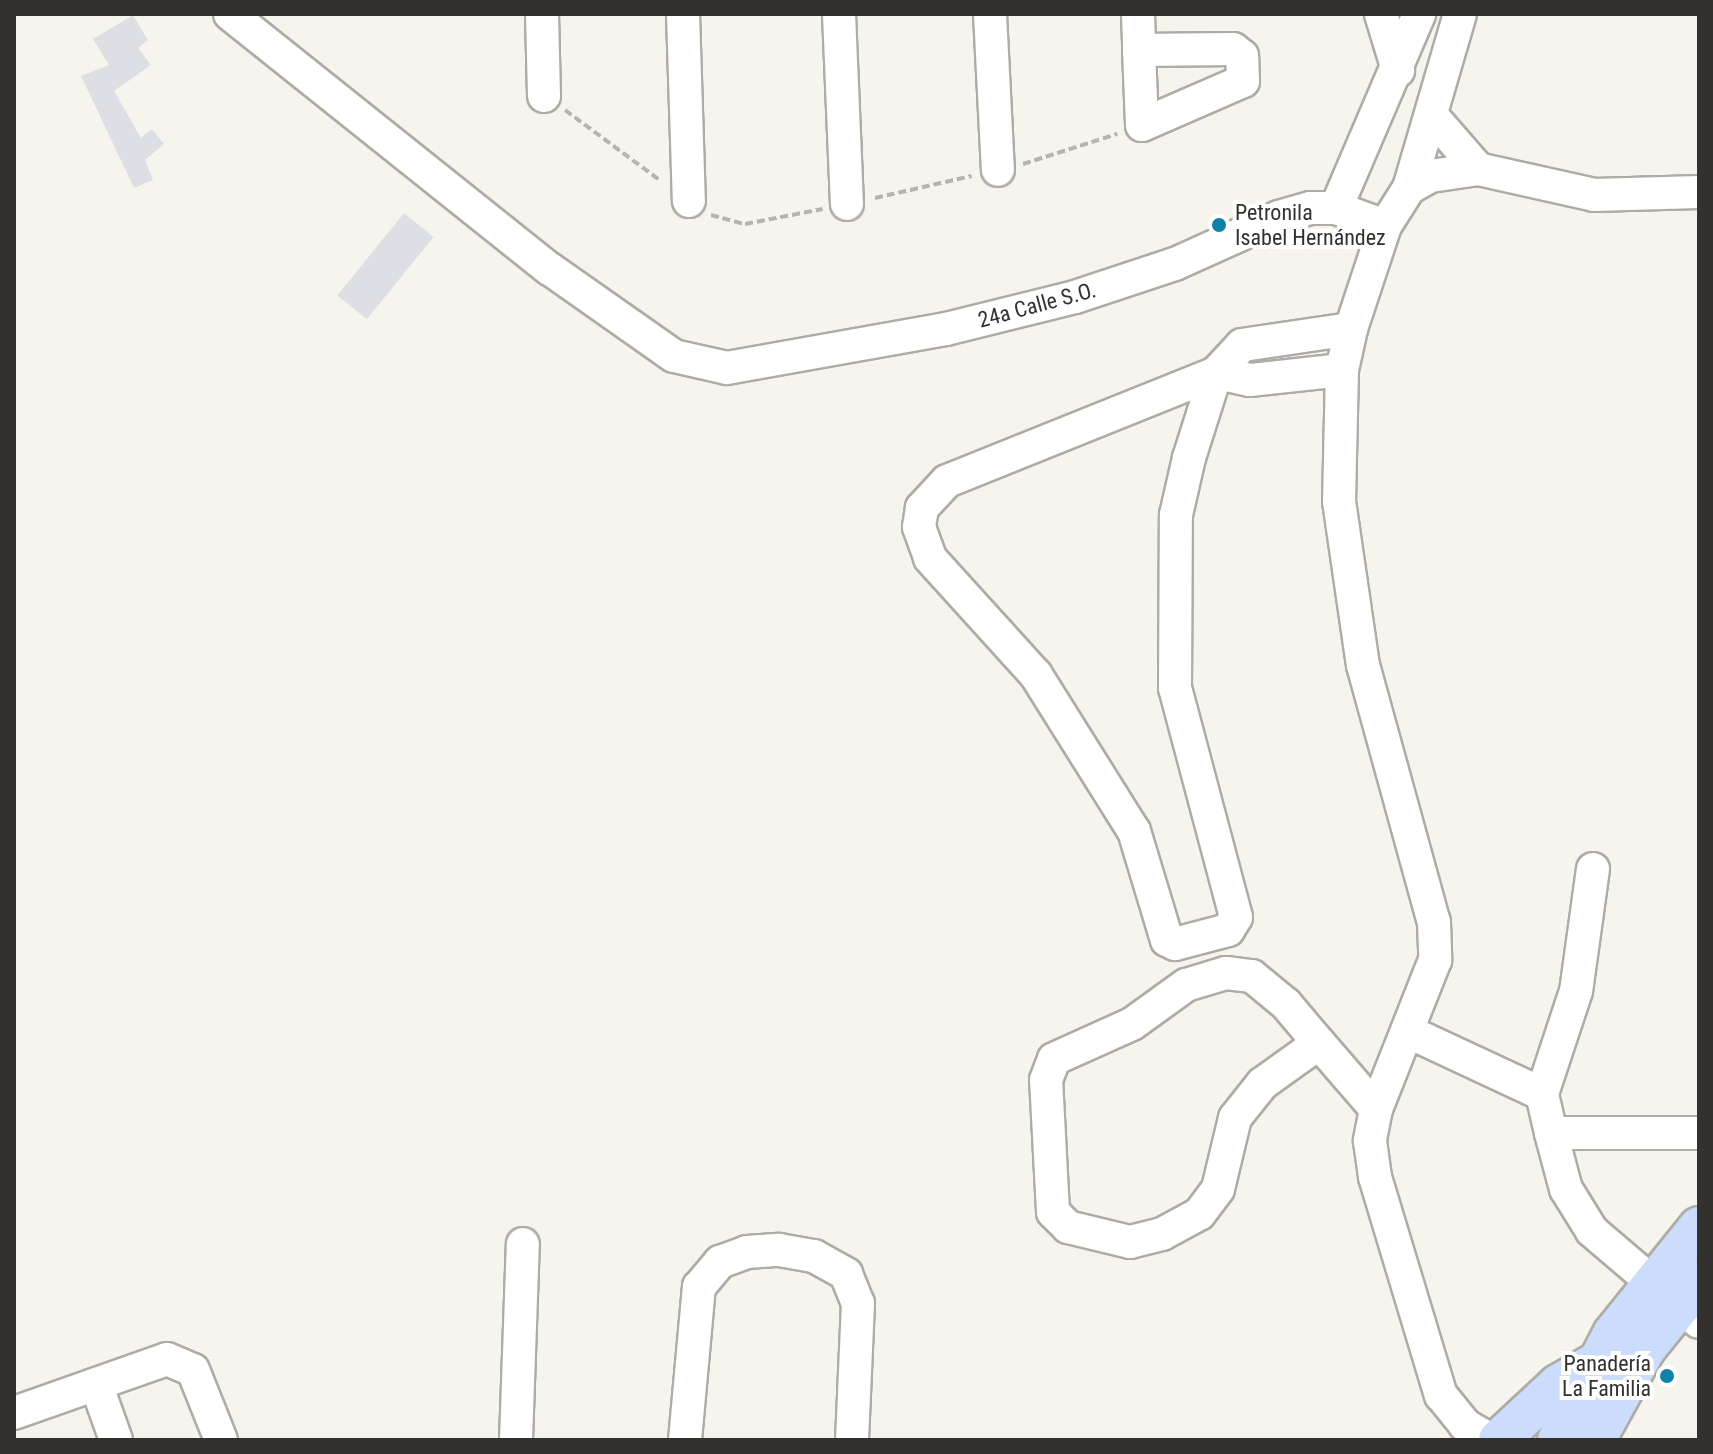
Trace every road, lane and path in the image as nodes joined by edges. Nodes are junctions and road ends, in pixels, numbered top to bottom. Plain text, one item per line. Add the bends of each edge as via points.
1 (230, 14) edge
2 (542, 14) edge
3 (683, 14) edge
4 (839, 14) edge
5 (990, 14) edge
6 (1138, 14) edge
7 (1381, 14) edge
8 (1419, 14) edge
9 (1460, 14) edge
10 (1139, 50) dead end
11 (1398, 70) junction
12 (544, 96) dead end
13 (1432, 116) junction
14 (1478, 169) junction
15 (998, 170) dead end
16 (1409, 188) junction
17 (1699, 192) edge
18 (689, 201) dead end
19 (847, 204) dead end
20 (1336, 208) junction
21 (1385, 226) junction
22 (1351, 329) junction
23 (1342, 370) junction
24 (1216, 373) junction
25 (1593, 869) dead end
26 (1409, 1032) junction
27 (1319, 1043) junction
28 (1542, 1094) junction
29 (1376, 1109) junction
30 (1551, 1133) junction
31 (1699, 1133) edge
32 (1699, 1227) edge
33 (523, 1244) dead end
34 (1681, 1299) edge
35 (1594, 1364) junction
36 (96, 1384) junction
37 (14, 1413) edge
38 (116, 1440) edge
39 (221, 1440) edge
40 (516, 1440) edge
41 (685, 1440) edge
42 (852, 1440) edge
43 (1491, 1440) edge
44 (1499, 1440) edge
45 (1558, 1440) edge
46 (1595, 1440) edge

1 - 20 street, 24a Calle S.O. via 550,269 674,356 727,368 946,329 1075,297 1175,264 1279,217
2 - 12 street
3 - 18 street
4 - 19 street
5 - 15 street
6 - 10 street
7 - 11 street
8 - 11 street
9 - 13 street
11 - 20 street
13 - 14 street
13 - 16 street
14 - 16 street via 1431,176
14 - 17 street via 1594,195
16 - 21 street
20 - 21 street
21 - 22 street
22 - 23 street
22 - 24 street via 1242,345
23 - 24 street via 1250,380
23 - 26 street via 1339,501 1347,583 1363,665 1434,922 1435,960
24 - 24 street via 947,481 929,496 919,527 930,558 1036,675 1114,797 1143,849 1167,940 1175,944 1228,930 1236,917 1190,760 1175,688 1172,640 1176,515
25 - 28 street via 1576,991
26 - 28 street
26 - 29 street
27 - 27 street via 1252,976 1226,973 1186,985 1132,1024 1054,1059 1046,1080 1053,1212 1068,1227 1130,1242 1162,1234 1199,1214 1218,1189 1235,1118 1262,1084
27 - 29 street
28 - 30 street
29 - 43 street via 1370,1141 1375,1177 1441,1395 1465,1425
30 - 31 street
30 - 34 street via 1566,1189 1592,1231
32 - 34 main road
33 - 40 street
34 - 35 main road
34 - 46 main road via 1645,1349
35 - 44 main road via 1558,1385
35 - 45 main road
36 - 37 street
36 - 38 street
36 - 39 street via 167,1359 182,1364 193,1370
41 - 42 street via 699,1287 720,1262 747,1252 779,1250 814,1256 846,1274 858,1303

